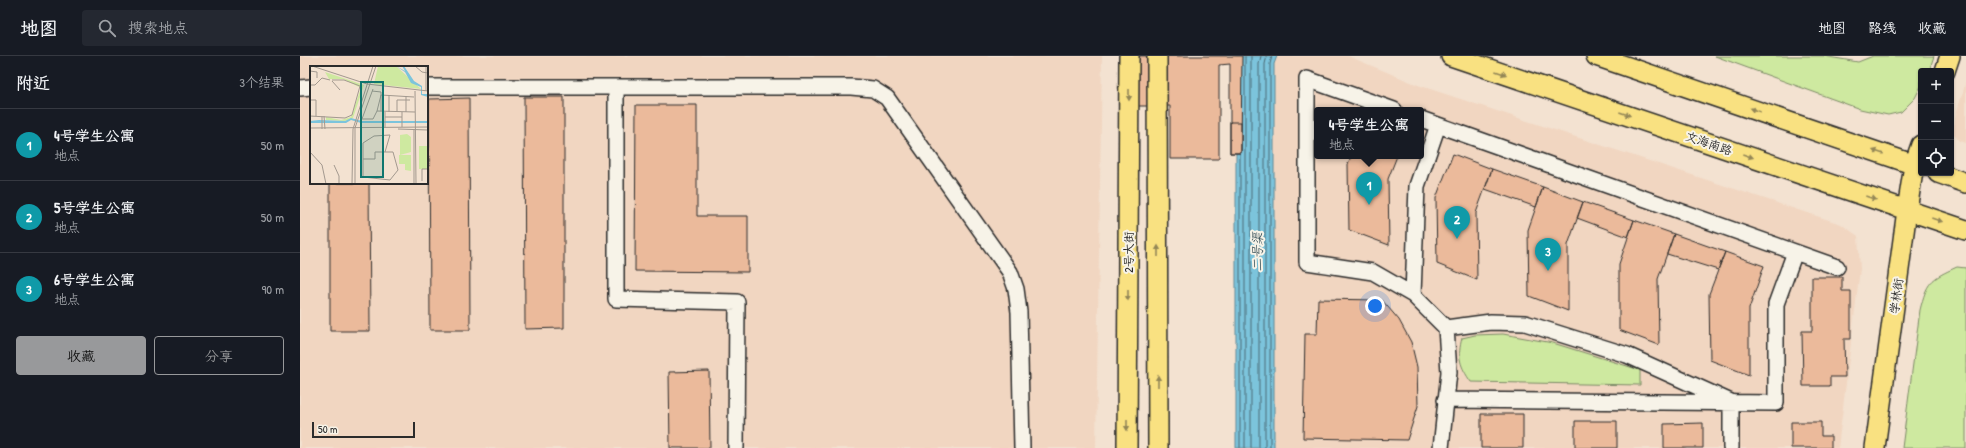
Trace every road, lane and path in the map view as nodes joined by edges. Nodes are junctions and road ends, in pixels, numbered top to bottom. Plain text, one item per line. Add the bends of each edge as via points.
1 (1129, 56) edge
2 (1157, 56) edge
3 (1451, 56) edge
4 (1596, 56) edge
5 (1950, 56) edge
6 (1946, 68) edge
7 (310, 87) edge
8 (428, 87) edge
9 (300, 88) edge
10 (616, 88) junction
11 (1386, 107) edge
12 (1424, 120) edge
13 (1438, 125) junction
14 (1918, 166) edge
15 (1946, 176) edge
16 (1966, 183) edge
17 (1907, 210) junction
18 (1966, 230) edge
19 (1795, 252) junction
20 (1837, 267) dead end
21 (1413, 295) junction
22 (1446, 328) junction
23 (1445, 400) junction
24 (1731, 402) junction
25 (736, 448) edge
26 (1022, 448) edge
27 (1127, 448) edge
28 (1158, 448) edge
29 (1441, 448) edge
30 (1731, 448) edge
31 (1875, 448) edge

1 -> 27 main road, 2号大街
28 -> 2 main road
3 -> 17 main road, 文海南路
14 -> 4 main road
5 - 6 main road
7 - 9 street
8 - 10 street
10 - 25 street via 616,299 737,302
10 - 26 street via 851,87 873,89 888,98 1012,277 1020,312
11 - 21 street via 1308,79 1308,262 1373,272
12 - 13 street
13 - 19 street
13 - 21 street via 1416,186
14 - 17 main road, 学林街
15 - 16 main road
17 -> 18 main road, 文海南路
17 - 31 main road, 学林街
19 - 20 street
19 - 24 street via 1776,304 1776,403
21 - 22 street
22 - 23 street via 1449,372
22 - 24 street via 1491,322 1525,323 1627,355
23 - 24 street
23 - 29 street
24 - 30 street

